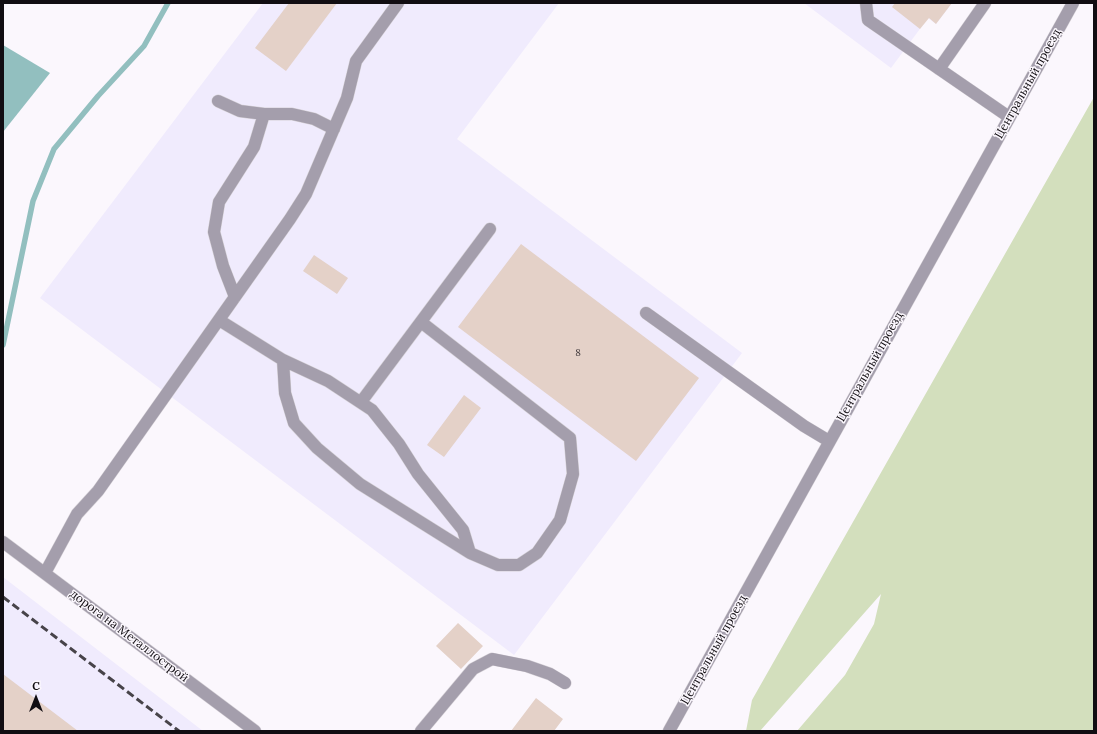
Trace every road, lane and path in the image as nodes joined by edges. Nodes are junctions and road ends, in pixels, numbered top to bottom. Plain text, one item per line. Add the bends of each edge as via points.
1 (398, 3) edge
2 (866, 3) edge
3 (986, 3) edge
4 (1073, 3) edge
5 (939, 69) junction
6 (218, 101) dead end
7 (264, 114) junction
8 (1009, 117) junction
9 (334, 129) junction
10 (490, 229) dead end
11 (235, 297) junction
12 (646, 313) dead end
13 (219, 320) junction
14 (421, 322) junction
15 (283, 360) junction
16 (361, 402) junction
17 (829, 441) junction
18 (3, 542) edge
19 (470, 553) junction
20 (45, 573) junction
21 (565, 683) dead end
22 (255, 731) edge
23 (421, 731) edge
24 (669, 731) edge

1 - 9 street via 356,61 347,98
2 - 5 street via 868,20
3 - 5 street
4 - 8 street, Центральный проезд
5 - 8 street
6 - 7 street via 240,111
7 - 9 street via 292,114
7 - 11 street via 254,147 219,202 214,232
8 - 17 street, Центральный проезд
9 - 11 street via 306,194
10 - 14 street
11 - 13 street
12 - 17 street via 804,426
13 - 15 street
13 - 20 street via 98,491 77,514
14 - 16 street
14 - 19 street via 570,438 573,474 560,520 537,553 519,564 498,565
15 - 16 street via 328,380
15 - 19 street via 285,393 294,423 318,448 360,484
16 - 19 street via 372,410 418,474 463,530
17 - 24 street, Центральный проезд
18 - 20 street, дорога на Металлострой
20 - 22 street, дорога на Металлострой
21 - 23 street via 550,674 527,666 492,659 473,669

